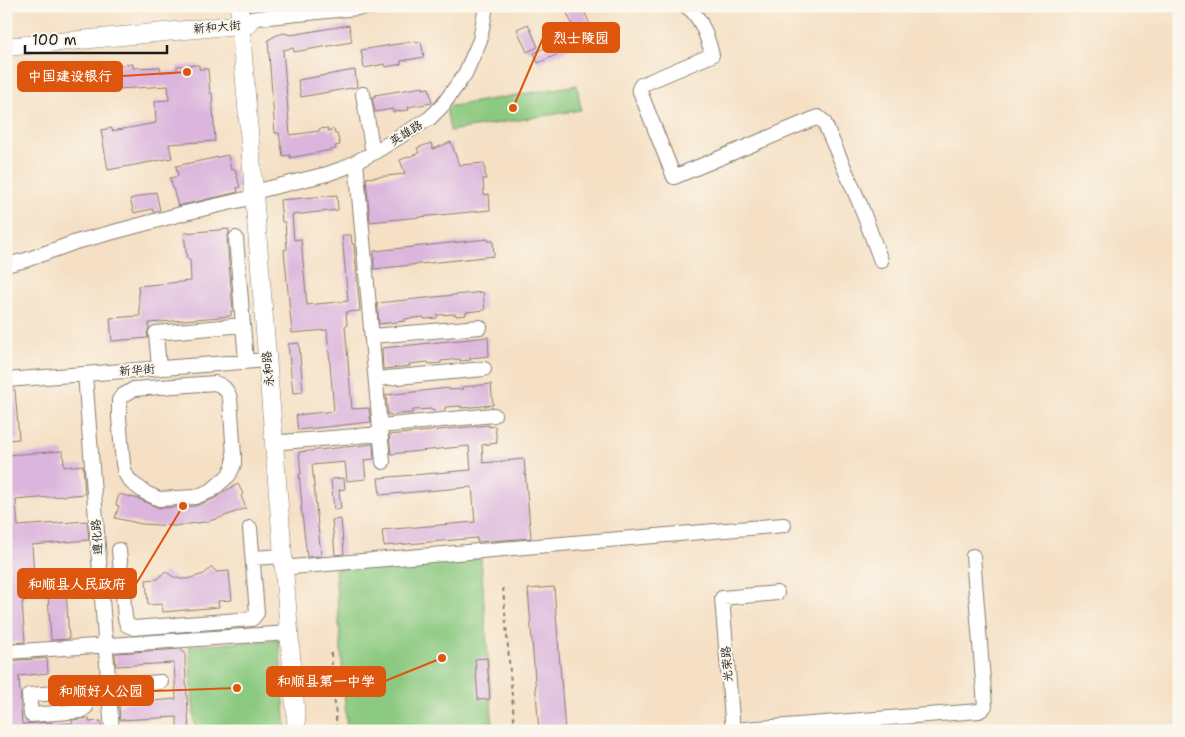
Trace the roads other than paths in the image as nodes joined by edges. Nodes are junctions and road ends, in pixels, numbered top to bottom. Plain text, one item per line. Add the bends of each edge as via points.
1 (377, 6) edge
2 (486, 6) edge
3 (686, 6) edge
4 (245, 15) edge
5 (6, 36) edge
6 (6, 46) edge
7 (363, 94) dead end
8 (373, 154) junction
9 (356, 162) junction
10 (258, 193) junction
11 (236, 238) dead end
12 (882, 261) dead end
13 (6, 264) edge
14 (243, 326) junction
15 (480, 327) dead end
16 (372, 336) junction
17 (267, 360) junction
18 (246, 362) junction
19 (165, 368) junction
20 (484, 369) dead end
21 (85, 374) junction
22 (376, 379) junction
23 (6, 380) edge
24 (173, 386) junction
25 (494, 415) dead end
26 (381, 430) junction
27 (282, 442) junction
28 (384, 462) dead end
29 (784, 525) dead end
30 (250, 528) dead end
31 (119, 550) dead end
32 (973, 556) dead end
33 (252, 558) junction
34 (288, 561) junction
35 (777, 593) dead end
36 (289, 633) junction
37 (106, 645) junction
38 (6, 652) edge
39 (161, 682) dead end
40 (109, 688) junction
41 (84, 693) dead end
42 (733, 730) edge
43 (112, 731) edge
44 (297, 731) edge
45 (306, 731) edge

1 - 4 street
2 - 8 street, 英雄路 via 473,58 442,106 430,118
3 - 12 street via 698,18 712,55 641,85 639,89 674,177 818,117 824,122
4 - 5 main road, 新和大街
4 - 6 main road, 新和大街
4 - 10 main road, 永和路
7 - 8 street
8 - 9 street, 英雄路
9 - 10 street, 英雄路 via 327,174
9 - 16 street
10 - 13 street, 英雄路
10 - 17 main road, 永和路
10 - 27 main road, 永和路
11 - 14 street
14 - 18 street
14 - 19 street via 156,333
15 - 16 street
16 - 22 street
17 - 18 street, 新华街
17 - 34 main road, 永和路
18 - 19 street, 新华街
19 - 21 street, 新华街
19 - 24 street
20 - 22 street
21 - 23 street, 新华街
21 - 37 street, 遵化路
22 - 26 street
24 - 24 street via 134,390 124,394 120,400 125,473 132,483 159,499 204,494 228,475 234,464 230,398 224,387 215,383
25 - 26 street
26 - 27 street
26 - 28 street
27 - 34 main road, 永和路
29 - 34 street
30 - 33 street
31 - 33 street via 125,618 134,628 252,620 257,613
32 - 42 street via 985,706 982,710
33 - 34 street
34 - 36 main road, 永和路
34 - 45 main road, 永和路
35 - 42 street, 光荣路 via 722,598
36 - 37 street
36 - 44 main road, 永和路
37 - 38 street
37 - 40 street, 遵化路
39 - 40 street
40 - 41 street
40 - 43 street, 遵化路

